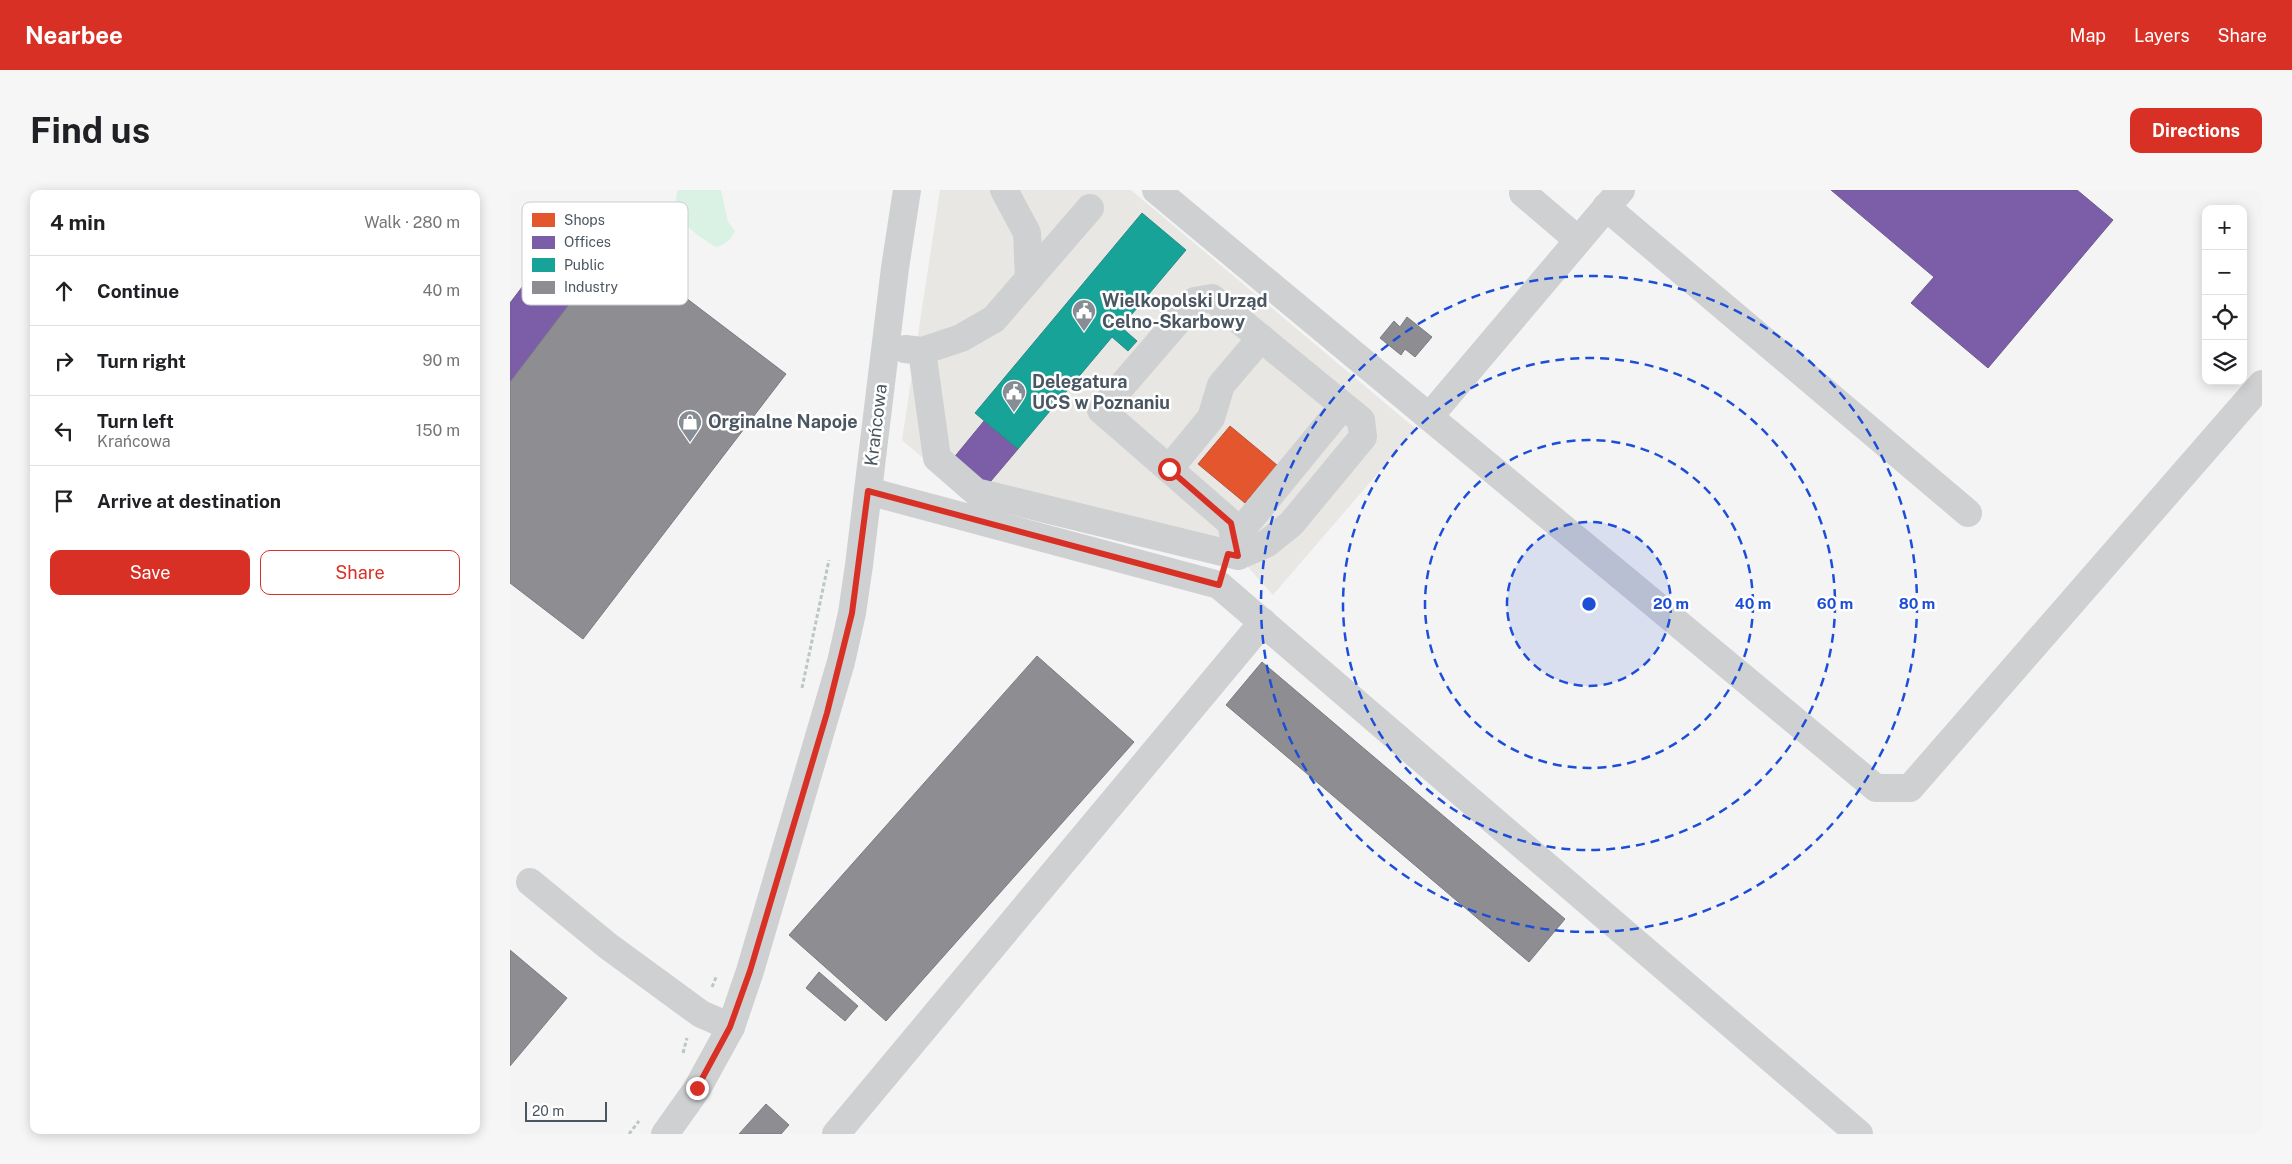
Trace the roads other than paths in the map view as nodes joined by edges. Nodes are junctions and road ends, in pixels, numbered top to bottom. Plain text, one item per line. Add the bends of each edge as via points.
1 (907, 190) edge
2 (1004, 190) edge
3 (1156, 190) edge
4 (1525, 190) edge
5 (1613, 199) edge
6 (1090, 208) dead end
7 (1578, 240) junction
8 (1030, 278) junction
9 (1261, 338) junction
10 (886, 347) junction
11 (922, 351) junction
12 (2262, 384) edge
13 (1429, 417) junction
14 (1169, 469) junction
15 (868, 491) junction
16 (1968, 513) dead end
17 (1234, 550) junction
18 (1219, 585) junction
19 (1263, 622) junction
20 (530, 882) dead end
21 (730, 1027) junction
22 (665, 1134) edge
23 (836, 1134) edge
24 (1859, 1134) edge

1 - 10 street, Krańcowa
2 - 8 street via 1027,233
3 - 13 street
4 - 7 street via 1523,193
5 - 7 street
5 - 16 street
6 - 8 street
7 - 13 street
8 - 11 street via 994,319 962,338
9 - 14 street via 1221,385 1211,418
9 - 14 street via 1212,298 1195,301 1101,410
9 - 17 street via 1360,420 1363,437 1291,524 1266,544
10 - 11 street
10 - 15 street, Krańcowa
11 - 17 street via 937,458 976,492
12 - 13 street via 1910,788 1876,788
14 - 17 street via 1231,523
15 - 18 street
15 - 21 street, Krańcowa via 852,613 841,662 753,962
17 - 18 street
18 - 19 street
19 - 23 street
19 - 24 street
20 - 21 street via 608,946 701,1014
21 - 22 street, Krańcowa via 697,1088

